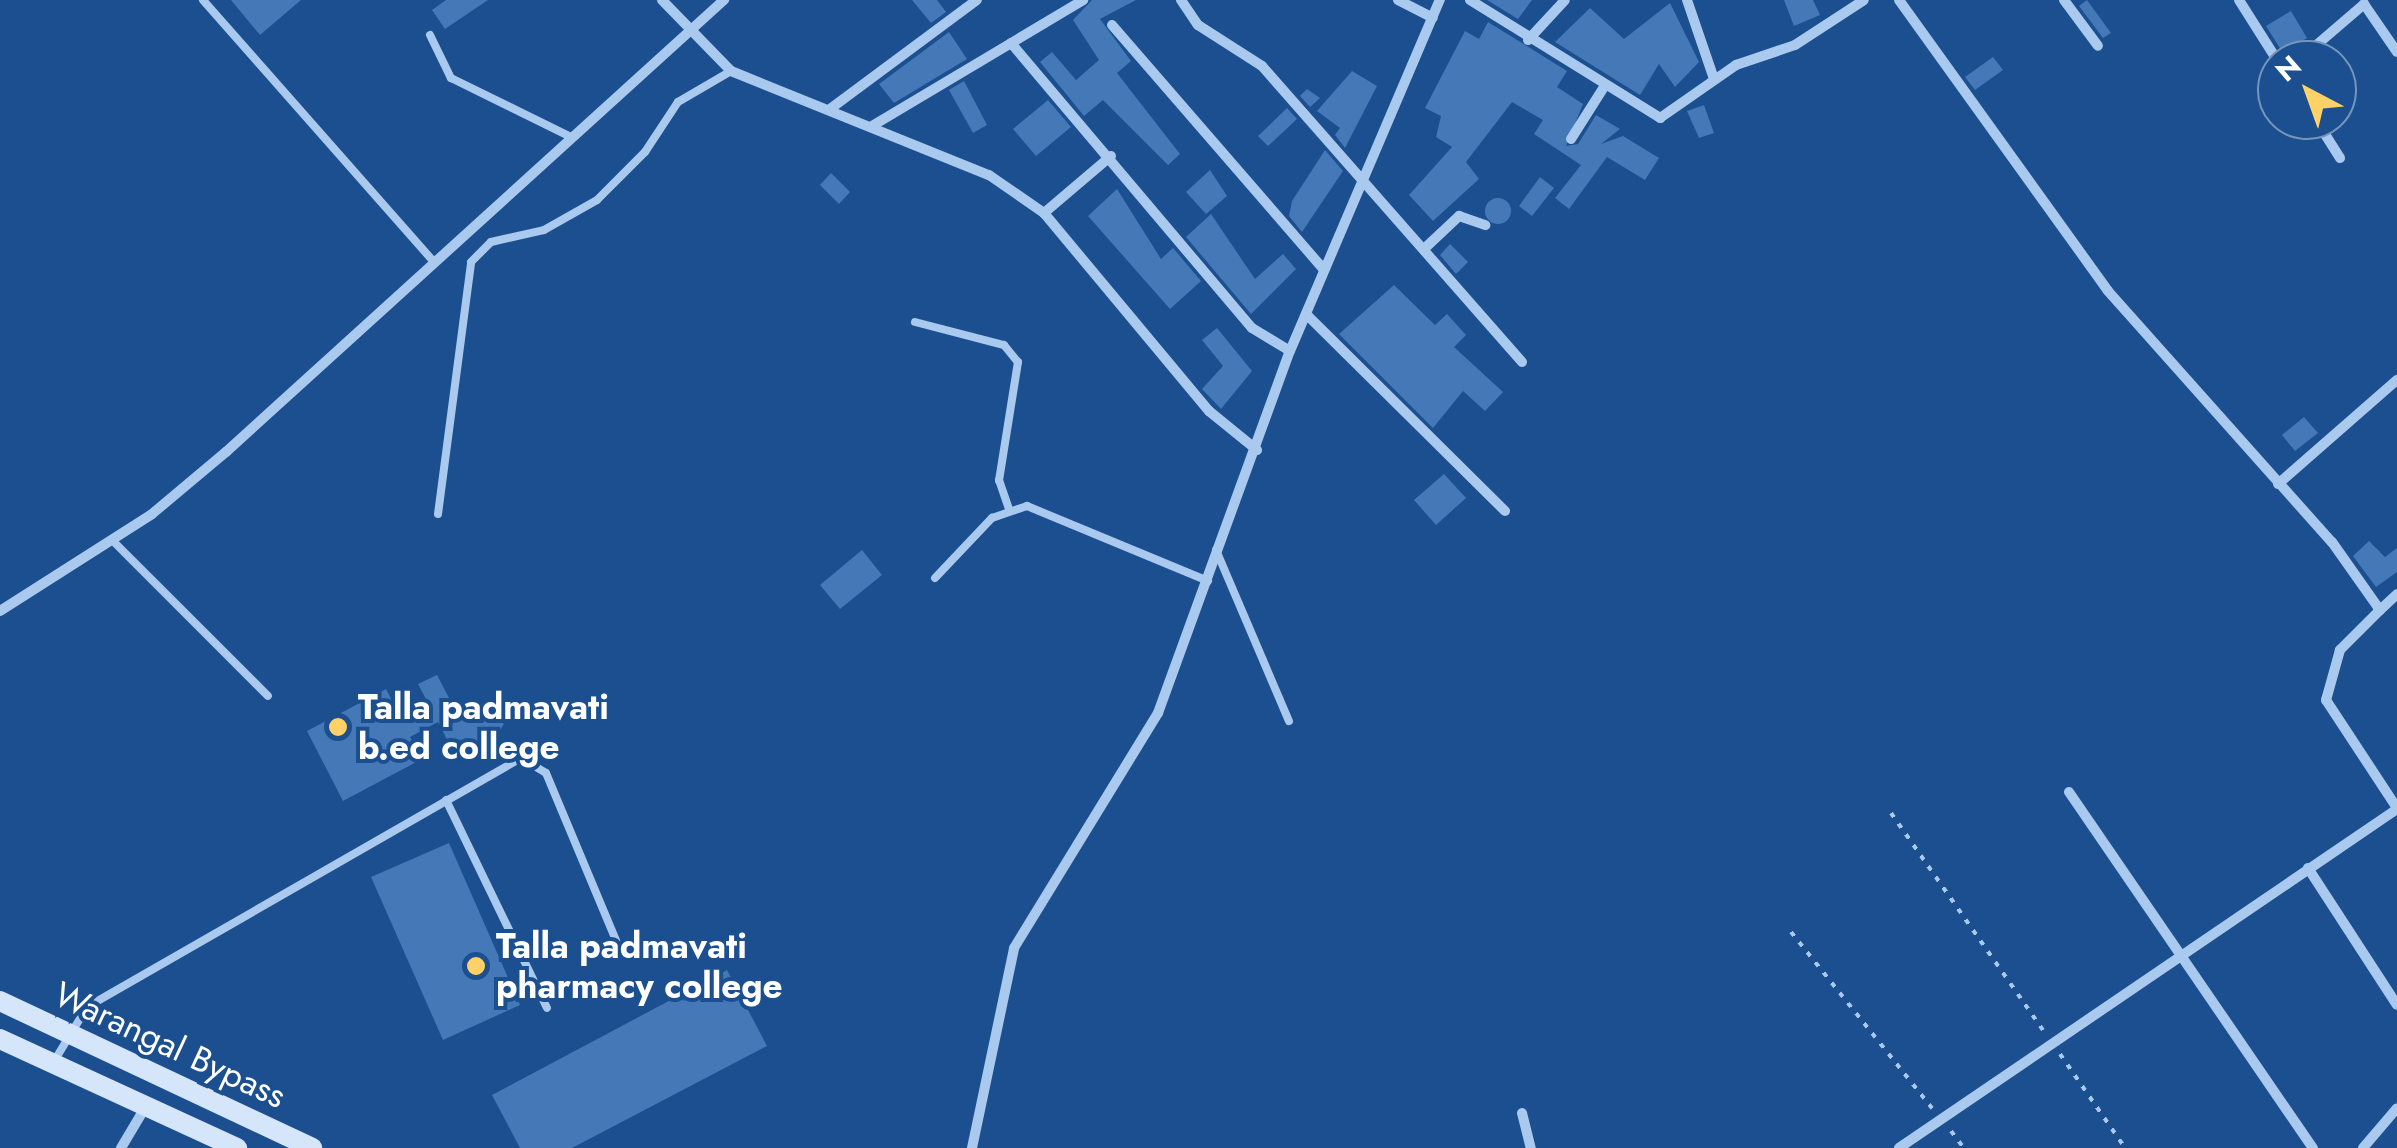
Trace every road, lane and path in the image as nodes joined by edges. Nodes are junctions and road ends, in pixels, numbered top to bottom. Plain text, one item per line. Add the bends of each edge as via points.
1 (203, 0) edge
2 (662, 0) edge
3 (724, 0) edge
4 (977, 0) edge
5 (1083, 0) edge
6 (1181, 0) edge
7 (1398, 0) edge
8 (1440, 0) edge
9 (1470, 0) edge
10 (1564, 0) edge
11 (1687, 0) edge
12 (1864, 0) edge
13 (1899, 0) edge
14 (2064, 0) edge
15 (2239, 0) edge
16 (2367, 1) edge
17 (1433, 18) junction
18 (1112, 25) dead end
19 (687, 30) junction
20 (430, 34) dead end
21 (1528, 40) junction
22 (2264, 40) edge
23 (2321, 40) edge
24 (1011, 44) junction
25 (2098, 46) dead end
26 (2397, 52) edge
27 (730, 71) junction
28 (1714, 79) junction
29 (1604, 87) junction
30 (830, 109) junction
31 (872, 126) junction
32 (572, 137) junction
33 (1570, 139) dead end
34 (2329, 140) edge
35 (1110, 156) junction
36 (2340, 158) dead end
37 (1364, 177) junction
38 (1044, 212) junction
39 (1485, 225) dead end
40 (1424, 248) junction
41 (434, 262) junction
42 (1324, 270) junction
43 (1306, 314) junction
44 (915, 322) dead end
45 (1290, 351) junction
46 (1522, 362) dead end
47 (2397, 380) edge
48 (1257, 450) junction
49 (2278, 484) junction
50 (1008, 509) junction
51 (1505, 511) dead end
52 (438, 514) dead end
53 (113, 541) junction
54 (1216, 550) junction
55 (935, 578) dead end
56 (1208, 581) junction
57 (2397, 594) edge
58 (2380, 610) junction
59 (0, 611) edge
60 (268, 696) dead end
61 (1289, 721) dead end
62 (2069, 792) dead end
63 (446, 800) junction
64 (2397, 809) edge
65 (1891, 813) dead end
66 (2308, 868) junction
67 (1791, 932) dead end
68 (622, 955) dead end
69 (2180, 958) junction
70 (0, 1001) edge
71 (2397, 1005) edge
72 (548, 1008) dead end
73 (66, 1033) junction
74 (0, 1039) edge
75 (2054, 1046) junction
76 (53, 1063) junction
77 (146, 1106) junction
78 (2397, 1108) edge
79 (1522, 1113) dead end
80 (1942, 1120) junction
81 (121, 1148) edge
82 (237, 1148) edge
83 (312, 1148) edge
84 (972, 1148) edge
85 (1531, 1148) edge
86 (1900, 1148) edge
87 (1964, 1148) edge
88 (2125, 1148) edge
89 (2314, 1148) edge
90 (2364, 1148) edge

1 - 41 lane
2 - 19 street
3 - 19 street
4 - 30 street
5 - 24 street
6 - 37 street via 1198,25 1252,55
7 - 17 street
8 - 17 street
9 - 21 street
10 - 21 street
11 - 28 street
12 - 28 street
13 - 49 street via 2108,291
14 - 25 street
15 - 22 street
16 - 23 street
16 - 26 street
17 - 37 street
18 - 42 street
19 - 27 street
19 - 32 street
20 - 32 lane via 451,78
21 - 29 street
24 - 31 street
24 - 35 street
27 - 30 street
27 - 52 lane via 678,102 646,152 596,200 544,230 491,242 471,262
28 - 29 street via 1660,118
29 - 33 street
30 - 31 street
31 - 38 street via 1003,181
32 - 41 street
34 - 36 street
35 - 38 street
35 - 45 street via 1252,328
37 - 40 street
37 - 42 street
38 - 48 street via 1209,410
39 - 40 street via 1460,216
40 - 46 street
41 - 53 street
42 - 43 street
43 - 45 street
43 - 51 street
44 - 50 lane via 1004,345 1018,362 999,480
45 - 48 street
47 - 49 street
48 - 54 street
49 - 58 street
50 - 55 lane
50 - 56 lane via 1043,509
53 - 59 street
53 - 60 lane
54 - 56 street
54 - 61 lane
56 - 84 street via 1158,713 1014,948
57 - 58 street
58 - 64 street via 2340,650 2326,700
62 - 69 street
63 - 68 lane via 511,761 536,761
63 - 72 lane
63 - 73 lane via 93,1003
64 - 66 street
65 - 75 path
66 - 69 street
66 - 71 street
67 - 80 path
69 - 75 street
69 - 89 street
70 - 73 main road, Warangal Bypass
73 - 76 lane
73 - 83 main road, Warangal Bypass
74 - 76 main road, Warangal Bypass
75 - 80 street
75 - 88 path
76 - 77 main road, Warangal Bypass
77 - 81 street
77 - 82 main road, Warangal Bypass
78 - 90 street
79 - 85 street
80 - 86 street
80 - 87 path

